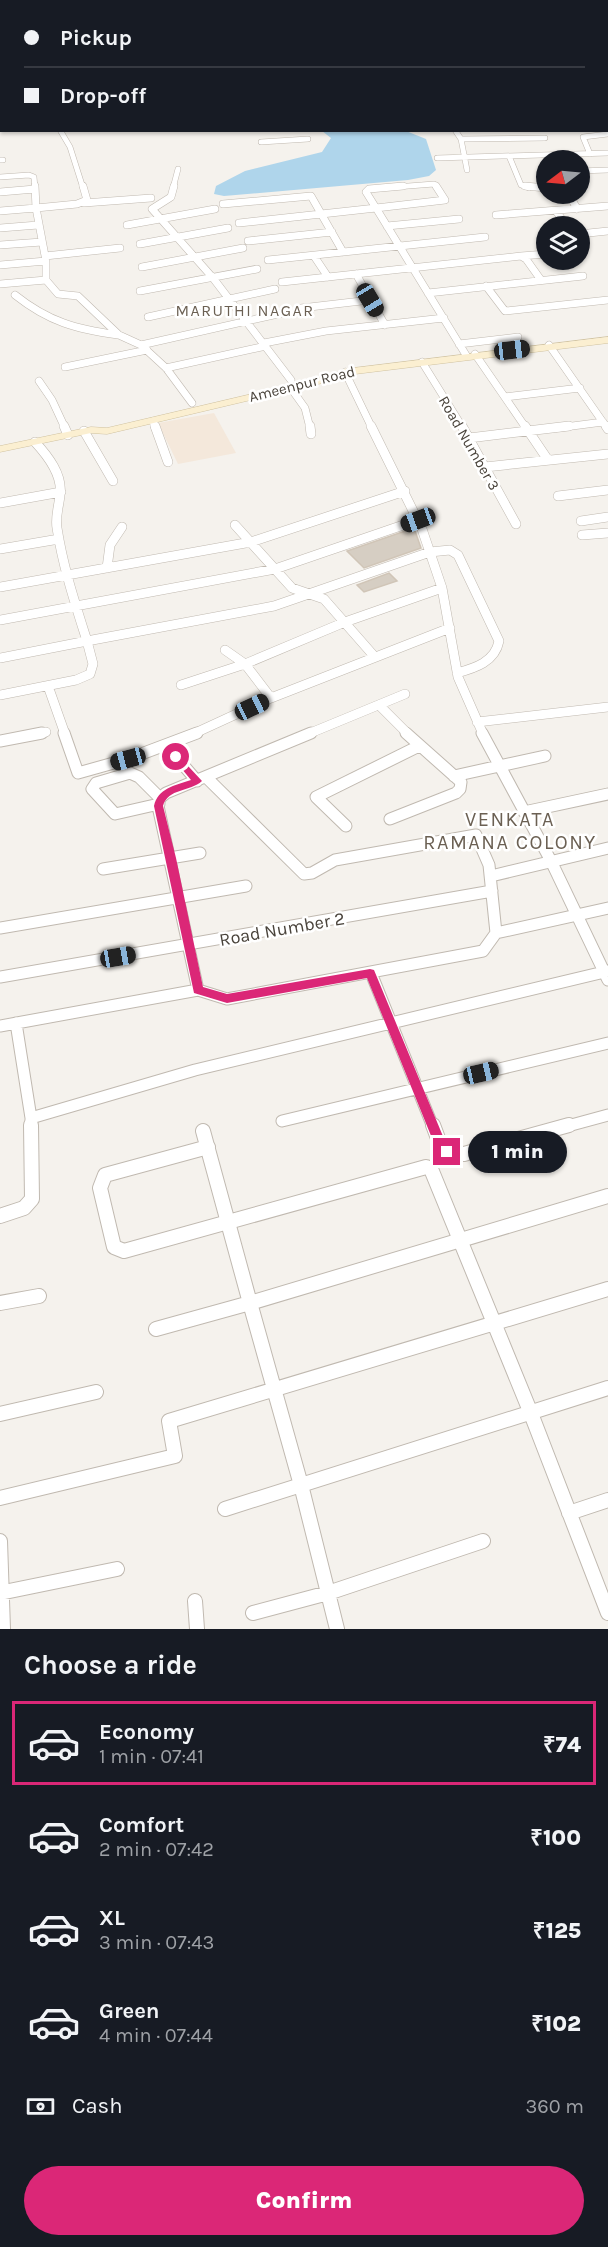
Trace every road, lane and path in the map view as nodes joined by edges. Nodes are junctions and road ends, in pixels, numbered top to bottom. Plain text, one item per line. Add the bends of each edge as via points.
1 (61, 132) edge
2 (259, 132) edge
3 (456, 132) edge
4 (541, 132) edge
5 (608, 134) edge
6 (308, 138) dead end
7 (545, 138) junction
8 (461, 139) junction
9 (550, 150) edge
10 (588, 150) edge
11 (608, 153) edge
12 (590, 154) edge
13 (509, 156) junction
14 (536, 157) edge
15 (438, 158) dead end
16 (465, 158) junction
17 (178, 169) dead end
18 (608, 170) edge
19 (467, 171) dead end
20 (590, 171) edge
21 (0, 177) edge
22 (536, 188) edge
23 (35, 189) junction
24 (0, 192) edge
25 (151, 198) dead end
26 (84, 203) junction
27 (223, 204) dead end
28 (574, 204) edge
29 (608, 206) edge
30 (36, 208) junction
31 (376, 208) junction
32 (215, 209) dead end
33 (577, 209) junction
34 (556, 210) junction
35 (0, 212) edge
36 (322, 214) junction
37 (496, 215) dead end
38 (560, 216) edge
39 (159, 219) junction
40 (459, 219) dead end
41 (239, 223) dead end
42 (38, 225) junction
43 (127, 225) dead end
44 (387, 226) junction
45 (0, 228) edge
46 (228, 228) dead end
47 (608, 231) edge
48 (332, 232) junction
49 (590, 233) edge
50 (176, 237) junction
51 (485, 237) dead end
52 (248, 241) dead end
53 (42, 242) junction
54 (140, 244) dead end
55 (0, 245) edge
56 (399, 246) junction
57 (120, 248) dead end
58 (243, 248) dead end
59 (343, 252) junction
60 (536, 255) edge
61 (314, 256) junction
62 (521, 256) junction
63 (192, 257) junction
64 (45, 258) junction
65 (268, 260) dead end
66 (0, 265) edge
67 (142, 267) dead end
68 (413, 268) junction
69 (257, 269) dead end
70 (356, 274) junction
71 (583, 276) dead end
72 (328, 277) junction
73 (213, 278) junction
74 (46, 280) junction
75 (541, 280) junction
76 (282, 282) dead end
77 (0, 284) edge
78 (486, 286) junction
79 (275, 289) dead end
80 (140, 291) dead end
81 (428, 293) junction
82 (15, 296) dead end
83 (229, 299) junction
84 (370, 300) junction
85 (608, 300) edge
86 (301, 308) dead end
87 (287, 312) dead end
88 (148, 317) dead end
89 (444, 318) junction
90 (246, 321) junction
91 (386, 325) junction
92 (118, 335) junction
93 (518, 337) dead end
94 (607, 341) edge
95 (265, 344) junction
96 (459, 344) junction
97 (549, 345) junction
98 (144, 347) junction
99 (471, 355) junction
100 (422, 362) junction
101 (65, 367) dead end
102 (166, 368) junction
103 (345, 372) junction
104 (39, 381) dead end
105 (291, 383) junction
106 (579, 388) junction
107 (505, 397) junction
108 (192, 403) junction
109 (157, 417) junction
110 (606, 425) edge
111 (88, 431) junction
112 (528, 431) junction
113 (311, 434) dead end
114 (68, 435) junction
115 (469, 438) junction
116 (35, 442) junction
117 (0, 449) edge
118 (608, 454) edge
119 (548, 460) junction
120 (168, 462) dead end
121 (485, 467) junction
122 (113, 481) dead end
123 (608, 490) edge
124 (405, 491) junction
125 (61, 492) junction
126 (558, 496) dead end
127 (0, 503) edge
128 (608, 517) edge
129 (418, 520) junction
130 (581, 521) dead end
131 (516, 524) dead end
132 (235, 525) dead end
133 (122, 527) dead end
134 (608, 533) edge
135 (582, 535) dead end
136 (59, 539) junction
137 (251, 542) junction
138 (0, 549) edge
139 (430, 552) junction
140 (107, 568) junction
141 (275, 569) junction
142 (66, 575) junction
143 (0, 587) edge
144 (442, 588) junction
145 (314, 594) junction
146 (76, 606) junction
147 (0, 620) edge
148 (345, 622) junction
149 (450, 628) junction
150 (87, 641) junction
151 (225, 650) dead end
152 (375, 656) junction
153 (0, 658) edge
154 (245, 664) junction
155 (457, 673) junction
156 (181, 685) dead end
157 (48, 686) junction
158 (405, 694) dead end
159 (0, 695) edge
160 (271, 698) junction
161 (379, 705) junction
162 (608, 706) edge
163 (477, 722) junction
164 (46, 732) dead end
165 (0, 741) edge
166 (166, 745) junction
167 (419, 746) junction
168 (544, 756) dead end
169 (498, 766) junction
170 (454, 776) junction
171 (202, 779) junction
172 (608, 794) edge
173 (160, 801) junction
174 (524, 812) junction
175 (390, 819) dead end
176 (346, 826) dead end
177 (608, 848) edge
178 (200, 853) dead end
179 (171, 858) junction
180 (551, 861) junction
181 (103, 869) dead end
182 (491, 876) junction
183 (246, 886) dead end
184 (492, 891) junction
185 (180, 899) junction
186 (608, 908) edge
187 (576, 916) junction
188 (0, 928) edge
189 (496, 933) junction
190 (189, 945) junction
191 (370, 973) junction
192 (607, 974) edge
193 (0, 977) edge
194 (198, 990) junction
195 (16, 1023) junction
196 (391, 1023) junction
197 (0, 1026) edge
198 (608, 1043) edge
199 (417, 1089) junction
200 (608, 1115) edge
201 (31, 1118) junction
202 (282, 1121) dead end
203 (203, 1131) dead end
204 (208, 1147) junction
205 (608, 1196) edge
206 (0, 1216) edge
207 (228, 1221) junction
208 (460, 1240) junction
209 (608, 1288) edge
210 (39, 1296) dead end
211 (0, 1303) edge
212 (250, 1303) junction
213 (494, 1323) junction
214 (156, 1329) dead end
215 (608, 1388) edge
216 (275, 1390) junction
217 (96, 1392) dead end
218 (530, 1411) junction
219 (0, 1414) edge
220 (301, 1485) junction
221 (0, 1498) edge
222 (608, 1500) edge
223 (225, 1509) dead end
224 (569, 1513) junction
225 (0, 1541) edge
226 (483, 1541) dead end
227 (117, 1569) dead end
228 (1, 1593) edge
229 (328, 1593) junction
230 (195, 1601) dead end
231 (253, 1613) dead end
232 (608, 1613) edge
233 (3, 1629) edge
234 (197, 1629) edge
235 (337, 1629) edge

1 - 26 street via 70,147 87,200
2 - 6 street via 262,145
3 - 8 street
4 - 7 street
5 - 10 street via 583,136
7 - 8 street
7 - 9 street
8 - 16 street
11 - 12 street
13 - 14 street
13 - 16 street
13 - 22 street via 521,185
15 - 16 street
16 - 19 street
17 - 39 street via 171,196 152,209
18 - 20 street
21 - 23 street via 29,175 35,179
23 - 24 street
23 - 30 street
25 - 26 street
26 - 30 street
27 - 36 street via 309,195
28 - 33 street
29 - 33 street
30 - 35 street
30 - 42 street
31 - 31 street via 366,192 369,189 434,184 445,200
31 - 36 street
31 - 44 street
32 - 39 street
33 - 34 street
34 - 37 street
34 - 38 street
36 - 41 street
36 - 48 street
39 - 43 street
39 - 50 street
40 - 44 street
42 - 45 street
42 - 53 street
44 - 56 street
46 - 50 street
47 - 49 street
48 - 52 street
48 - 59 street
50 - 54 street
50 - 63 street
51 - 56 street
53 - 55 street
53 - 64 street
56 - 59 street
56 - 68 street
57 - 64 street
58 - 63 street
59 - 61 street
60 - 62 street
61 - 65 street
61 - 72 street
62 - 68 street
62 - 75 street
63 - 67 street
63 - 73 street
64 - 66 street
64 - 74 street
68 - 70 street
68 - 81 street
69 - 73 street
70 - 72 street
70 - 84 street
71 - 75 street
72 - 76 street
73 - 80 street
73 - 83 street
74 - 77 street
74 - 92 street via 58,294 78,296
75 - 78 street
78 - 81 street
78 - 85 street via 505,311
79 - 83 street
81 - 89 street
82 - 92 street via 36,313 73,328
83 - 88 street
83 - 90 street
84 - 86 street
84 - 91 street
87 - 90 street
89 - 91 street
89 - 96 street
90 - 95 street
90 - 98 street
91 - 95 street via 326,331
92 - 98 street
93 - 96 street
94 - 97 street, Ameenpur Road
95 - 102 street
95 - 105 street
96 - 99 street
97 - 99 street, Ameenpur Road
97 - 106 street
98 - 101 street
98 - 102 street
99 - 100 street, Ameenpur Road
99 - 107 street
100 - 103 street, Ameenpur Road
100 - 115 street, Road Number 3
102 - 108 street
103 - 105 street, Ameenpur Road via 331,378
103 - 124 street
104 - 114 street
105 - 108 street
105 - 109 street, Ameenpur Road
105 - 113 street via 307,411
106 - 107 street
106 - 110 street
107 - 112 street
108 - 109 street
109 - 111 street, Ameenpur Road via 107,431
109 - 120 street
110 - 112 street
111 - 114 street, Ameenpur Road
111 - 122 street
112 - 115 street
112 - 119 street
114 - 116 street, Ameenpur Road
115 - 121 street, Road Number 3
116 - 117 street, Ameenpur Road
116 - 125 street via 49,458
118 - 119 street
119 - 121 street
121 - 131 street, Road Number 3
123 - 126 street
124 - 129 street
124 - 137 street
125 - 127 street
125 - 136 street via 56,524
128 - 130 street
129 - 139 street
129 - 141 street
132 - 137 street
133 - 140 street via 110,545
134 - 135 street
136 - 138 street
136 - 142 street
137 - 140 street
137 - 141 street
139 - 144 street
139 - 145 street
139 - 155 street via 450,550 458,555 499,641 490,658
140 - 142 street
141 - 145 street via 298,593
141 - 146 street
142 - 143 street
142 - 146 street
144 - 148 street
144 - 149 street
145 - 148 street
145 - 150 street via 274,606
146 - 147 street
146 - 150 street
148 - 152 street
148 - 154 street
149 - 152 street
149 - 155 street
150 - 153 street
150 - 157 street via 93,664 90,674
151 - 154 street
152 - 160 street
154 - 156 street
154 - 160 street
155 - 163 street
157 - 159 street
157 - 166 street via 78,773
158 - 161 street
160 - 166 street
161 - 167 street
161 - 171 street
162 - 163 street
163 - 169 street
164 - 165 street
166 - 171 street
167 - 170 street
167 - 176 street via 316,797
168 - 169 street
169 - 170 street
169 - 174 street
170 - 175 street via 461,782 456,793
171 - 173 street via 166,793
171 - 182 street via 263,831 304,874 335,860 473,835 478,837
172 - 174 street
173 - 173 street via 115,814 92,786 130,772
173 - 179 street
174 - 180 street
177 - 180 street
178 - 179 street
179 - 181 street
179 - 185 street
180 - 182 street
180 - 187 street
182 - 184 street
183 - 185 street
184 - 189 street
184 - 190 street, Road Number 2
185 - 188 street
185 - 190 street
186 - 187 street
187 - 189 street
187 - 192 street
189 - 191 street via 483,951
190 - 193 street, Road Number 2
190 - 194 street
191 - 194 street via 227,999
191 - 196 street
192 - 196 street
194 - 195 street
195 - 197 street
195 - 201 street
196 - 199 street
196 - 201 street via 195,1070
198 - 199 street
199 - 200 street via 442,1149 452,1154
199 - 202 street
201 - 206 street via 32,1199 24,1208
203 - 204 street
204 - 207 street
204 - 207 street via 105,1175 100,1188 114,1248 124,1251
205 - 208 street
207 - 208 street via 426,1167 432,1170
207 - 212 street
208 - 212 street
208 - 213 street
209 - 213 street
210 - 211 street
212 - 214 street
212 - 216 street
213 - 216 street
213 - 218 street
215 - 218 street
216 - 220 street
216 - 221 street via 169,1421 175,1456
217 - 219 street
218 - 220 street
218 - 224 street
220 - 223 street
220 - 229 street
222 - 224 street
224 - 232 street
225 - 228 street
226 - 229 street
227 - 228 street
228 - 233 street
229 - 231 street
229 - 235 street
230 - 234 street

